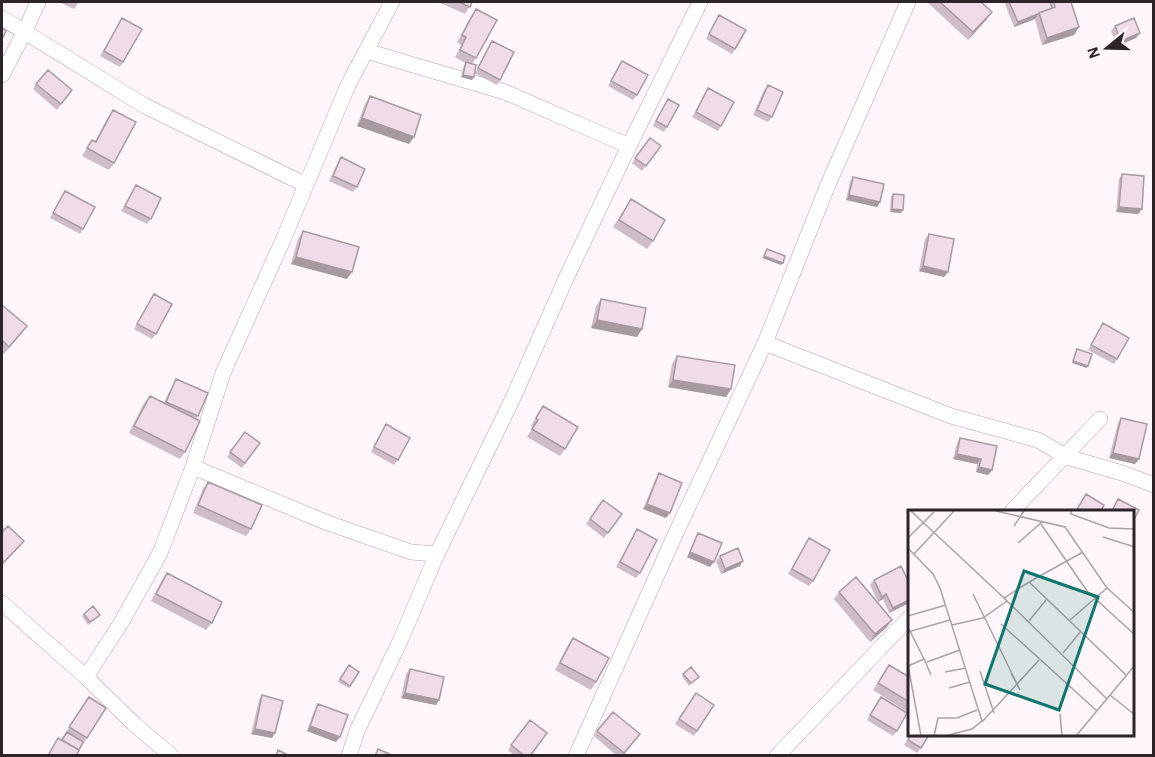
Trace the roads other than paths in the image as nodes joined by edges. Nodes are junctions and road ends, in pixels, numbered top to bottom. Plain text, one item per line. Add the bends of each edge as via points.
1 (38, 2) edge
2 (392, 2) edge
3 (700, 2) edge
4 (908, 2) edge
5 (2, 18) edge
6 (24, 33) junction
7 (366, 51) junction
8 (2, 75) edge
9 (629, 146) junction
10 (306, 185) junction
11 (765, 343) junction
12 (1067, 457) junction
13 (193, 467) junction
14 (1154, 485) edge
15 (1013, 510) edge
16 (437, 554) junction
17 (2, 603) edge
18 (908, 619) edge
19 (86, 677) junction
20 (172, 756) edge
21 (349, 756) edge
22 (576, 756) edge
23 (777, 756) edge

1 - 6 street
2 - 7 street
3 - 9 street
4 - 11 street via 827,187
5 - 6 street
6 - 8 street
6 - 10 street via 145,106
7 - 9 street via 505,92
7 - 10 street
9 - 16 street
10 - 13 street via 223,373
11 - 12 street via 951,416 1038,440
11 - 22 street
12 - 14 street
12 - 15 street via 1100,419
13 - 16 street via 328,523 411,552
13 - 19 street via 160,553
16 - 21 street
17 - 19 street
18 - 23 street
19 - 20 street

